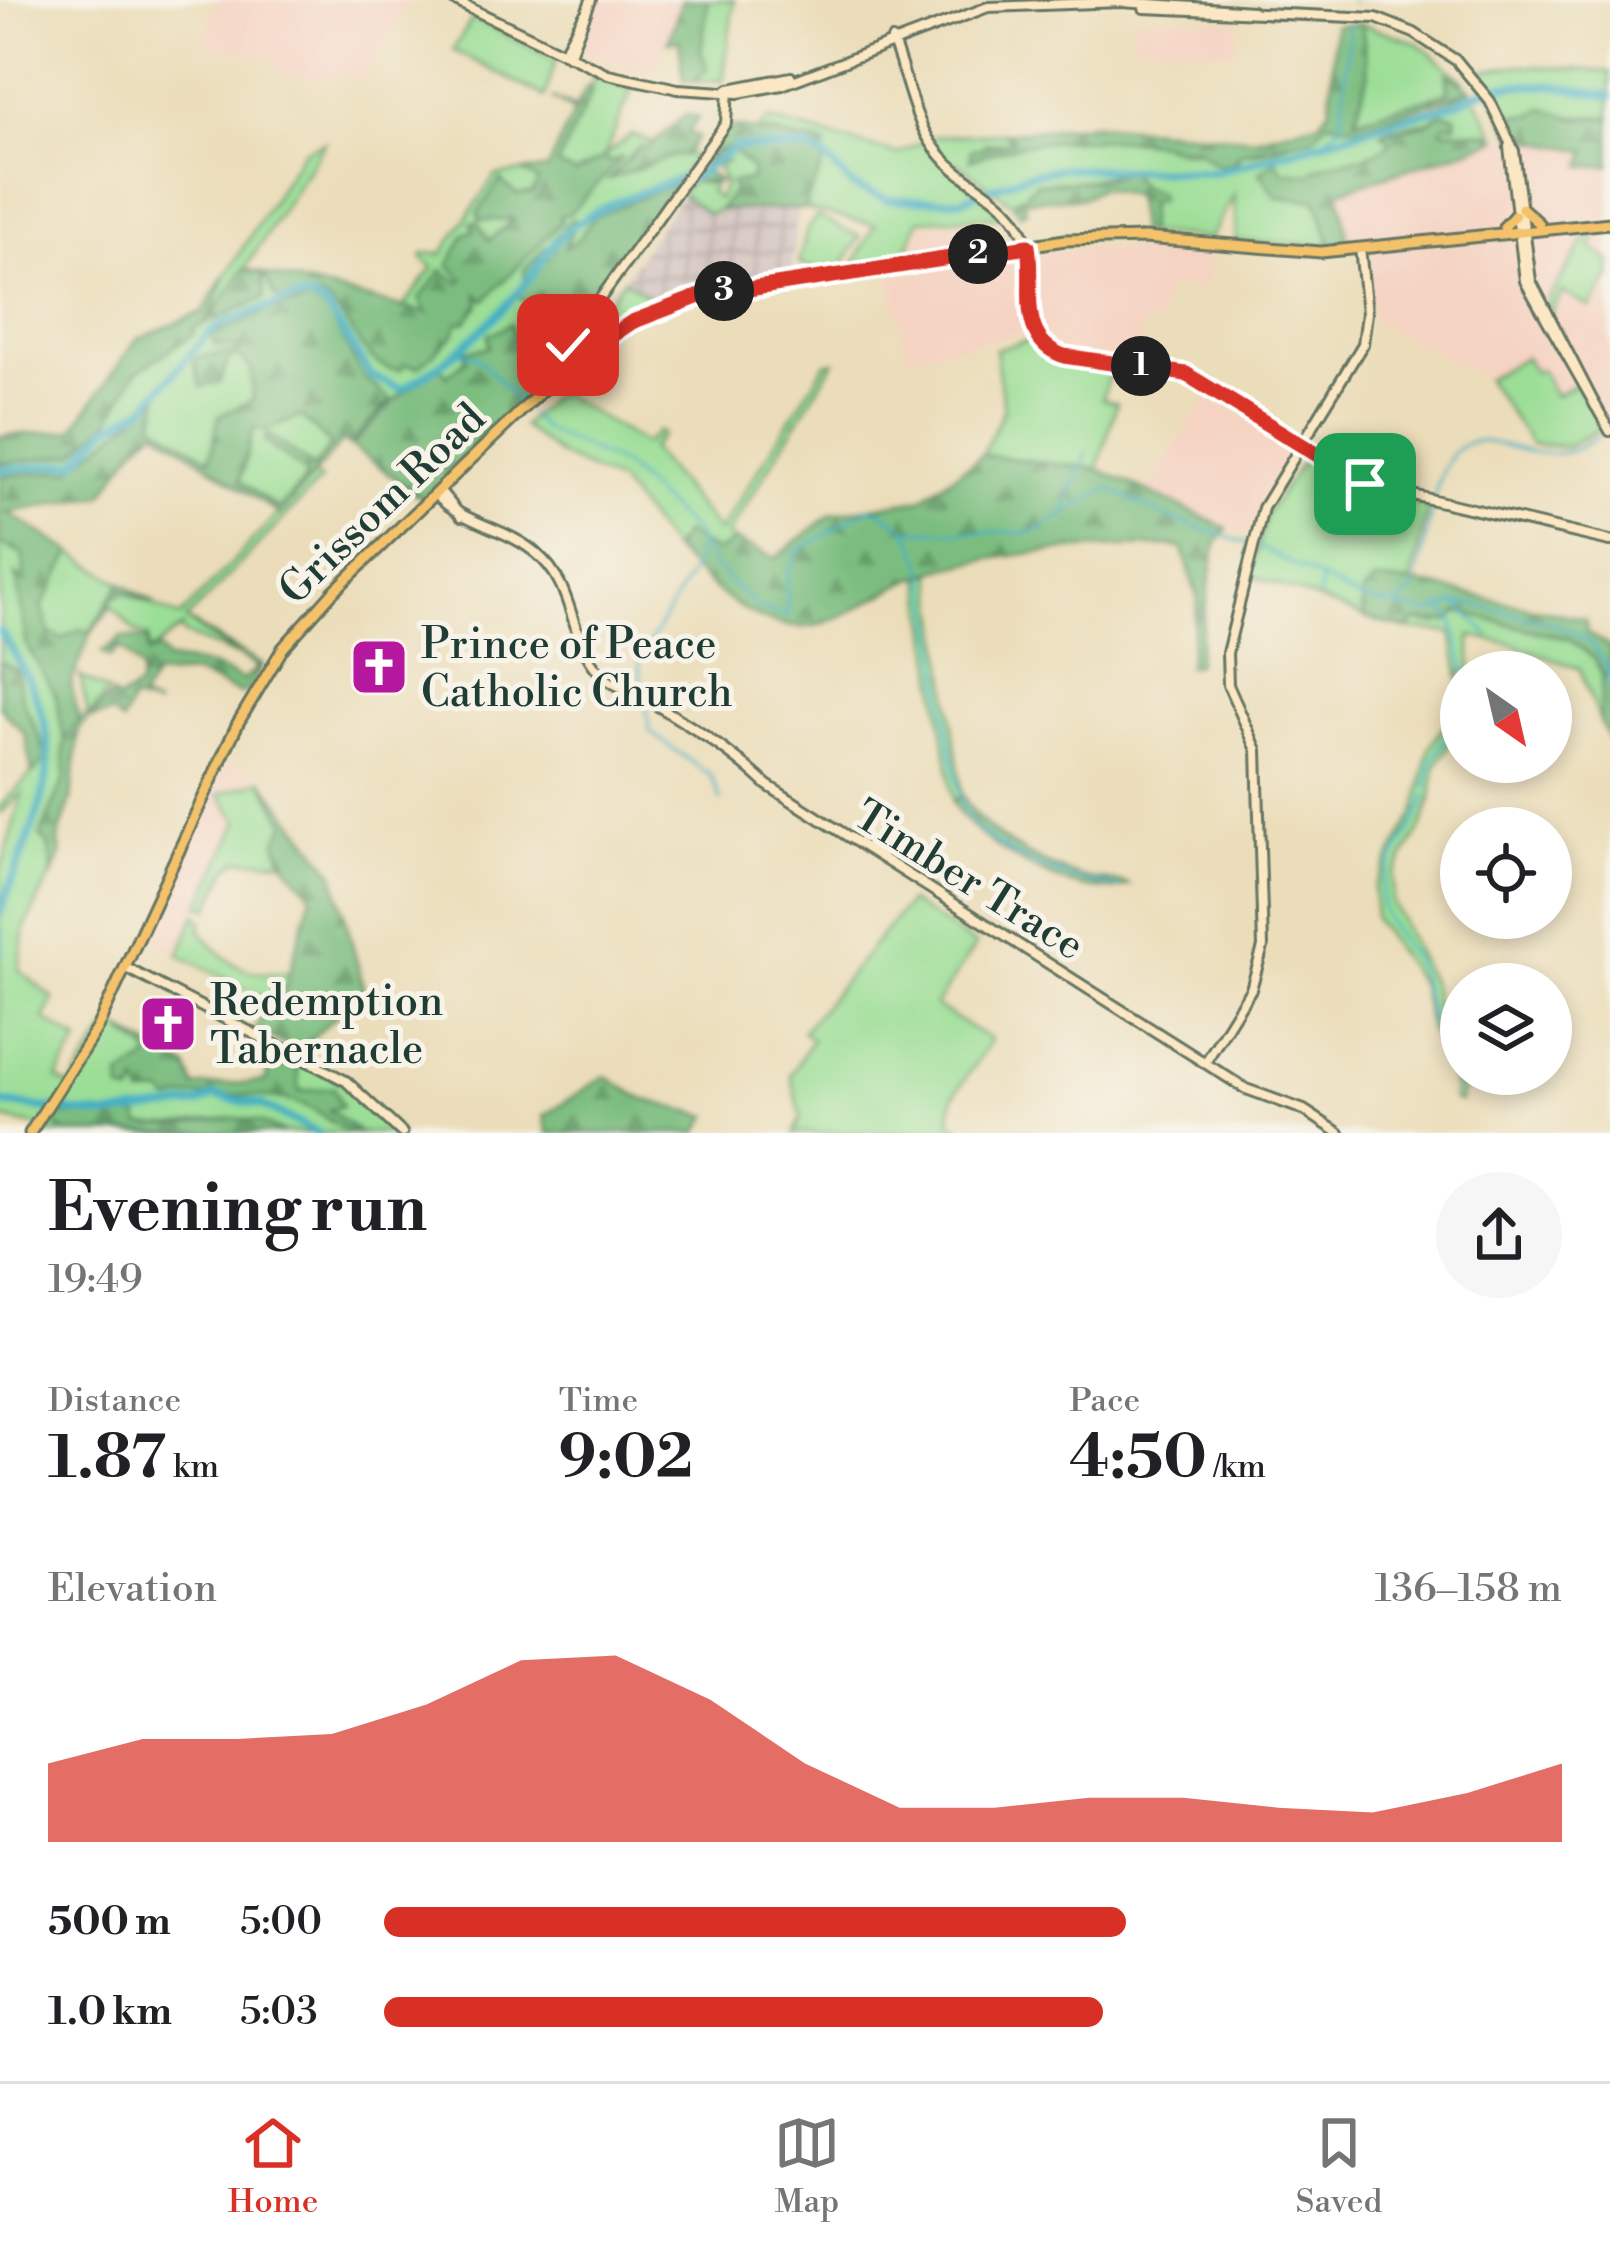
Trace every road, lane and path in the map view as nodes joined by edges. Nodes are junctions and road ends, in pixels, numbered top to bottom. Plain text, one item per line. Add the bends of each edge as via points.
1 (453, 0) edge
2 (591, 0) edge
3 (1194, 2) edge
4 (1119, 4) junction
5 (1252, 11) junction
6 (892, 40) junction
7 (566, 55) junction
8 (728, 90) junction
9 (1610, 220) edge
10 (1517, 223) junction
11 (1539, 223) junction
12 (1028, 246) junction
13 (1360, 248) junction
14 (571, 363) junction
15 (1610, 430) edge
16 (1301, 446) junction
17 (438, 493) junction
18 (1610, 541) edge
19 (126, 968) junction
20 (1205, 1063) junction
21 (30, 1133) edge
22 (402, 1133) edge
23 (1339, 1133) edge

1 - 7 street
2 - 7 street
3 - 4 street
3 - 5 street
4 - 5 street
4 - 6 street via 988,7
5 - 10 street via 1384,21 1444,50 1476,82 1509,147
6 - 8 street via 772,88
6 - 12 street via 926,136 1015,215
7 - 8 street via 636,82
8 - 14 street via 724,126 569,342
9 - 10 main road
9 - 11 main road
10 - 11 main road
10 - 11 main road
10 - 13 main road, Grissom Road
10 - 15 street via 1534,301
12 - 13 main road, Grissom Road via 1114,237 1287,252
12 - 14 main road, Grissom Road via 697,297 632,322
12 - 16 street via 1030,320 1047,349 1186,374
13 - 16 street via 1363,344
14 - 17 main road, Grissom Road
16 - 18 street via 1372,487
16 - 20 street via 1266,503 1226,666 1257,750 1262,947 1251,988
17 - 19 main road, Grissom Road via 314,611 267,671
17 - 20 street, Timber Trace via 461,516 516,539 547,563 570,601 585,652 614,685 738,756 767,784
19 - 21 main road, Grissom Road
19 - 22 street via 346,1081
20 - 23 street, Timber Trace

